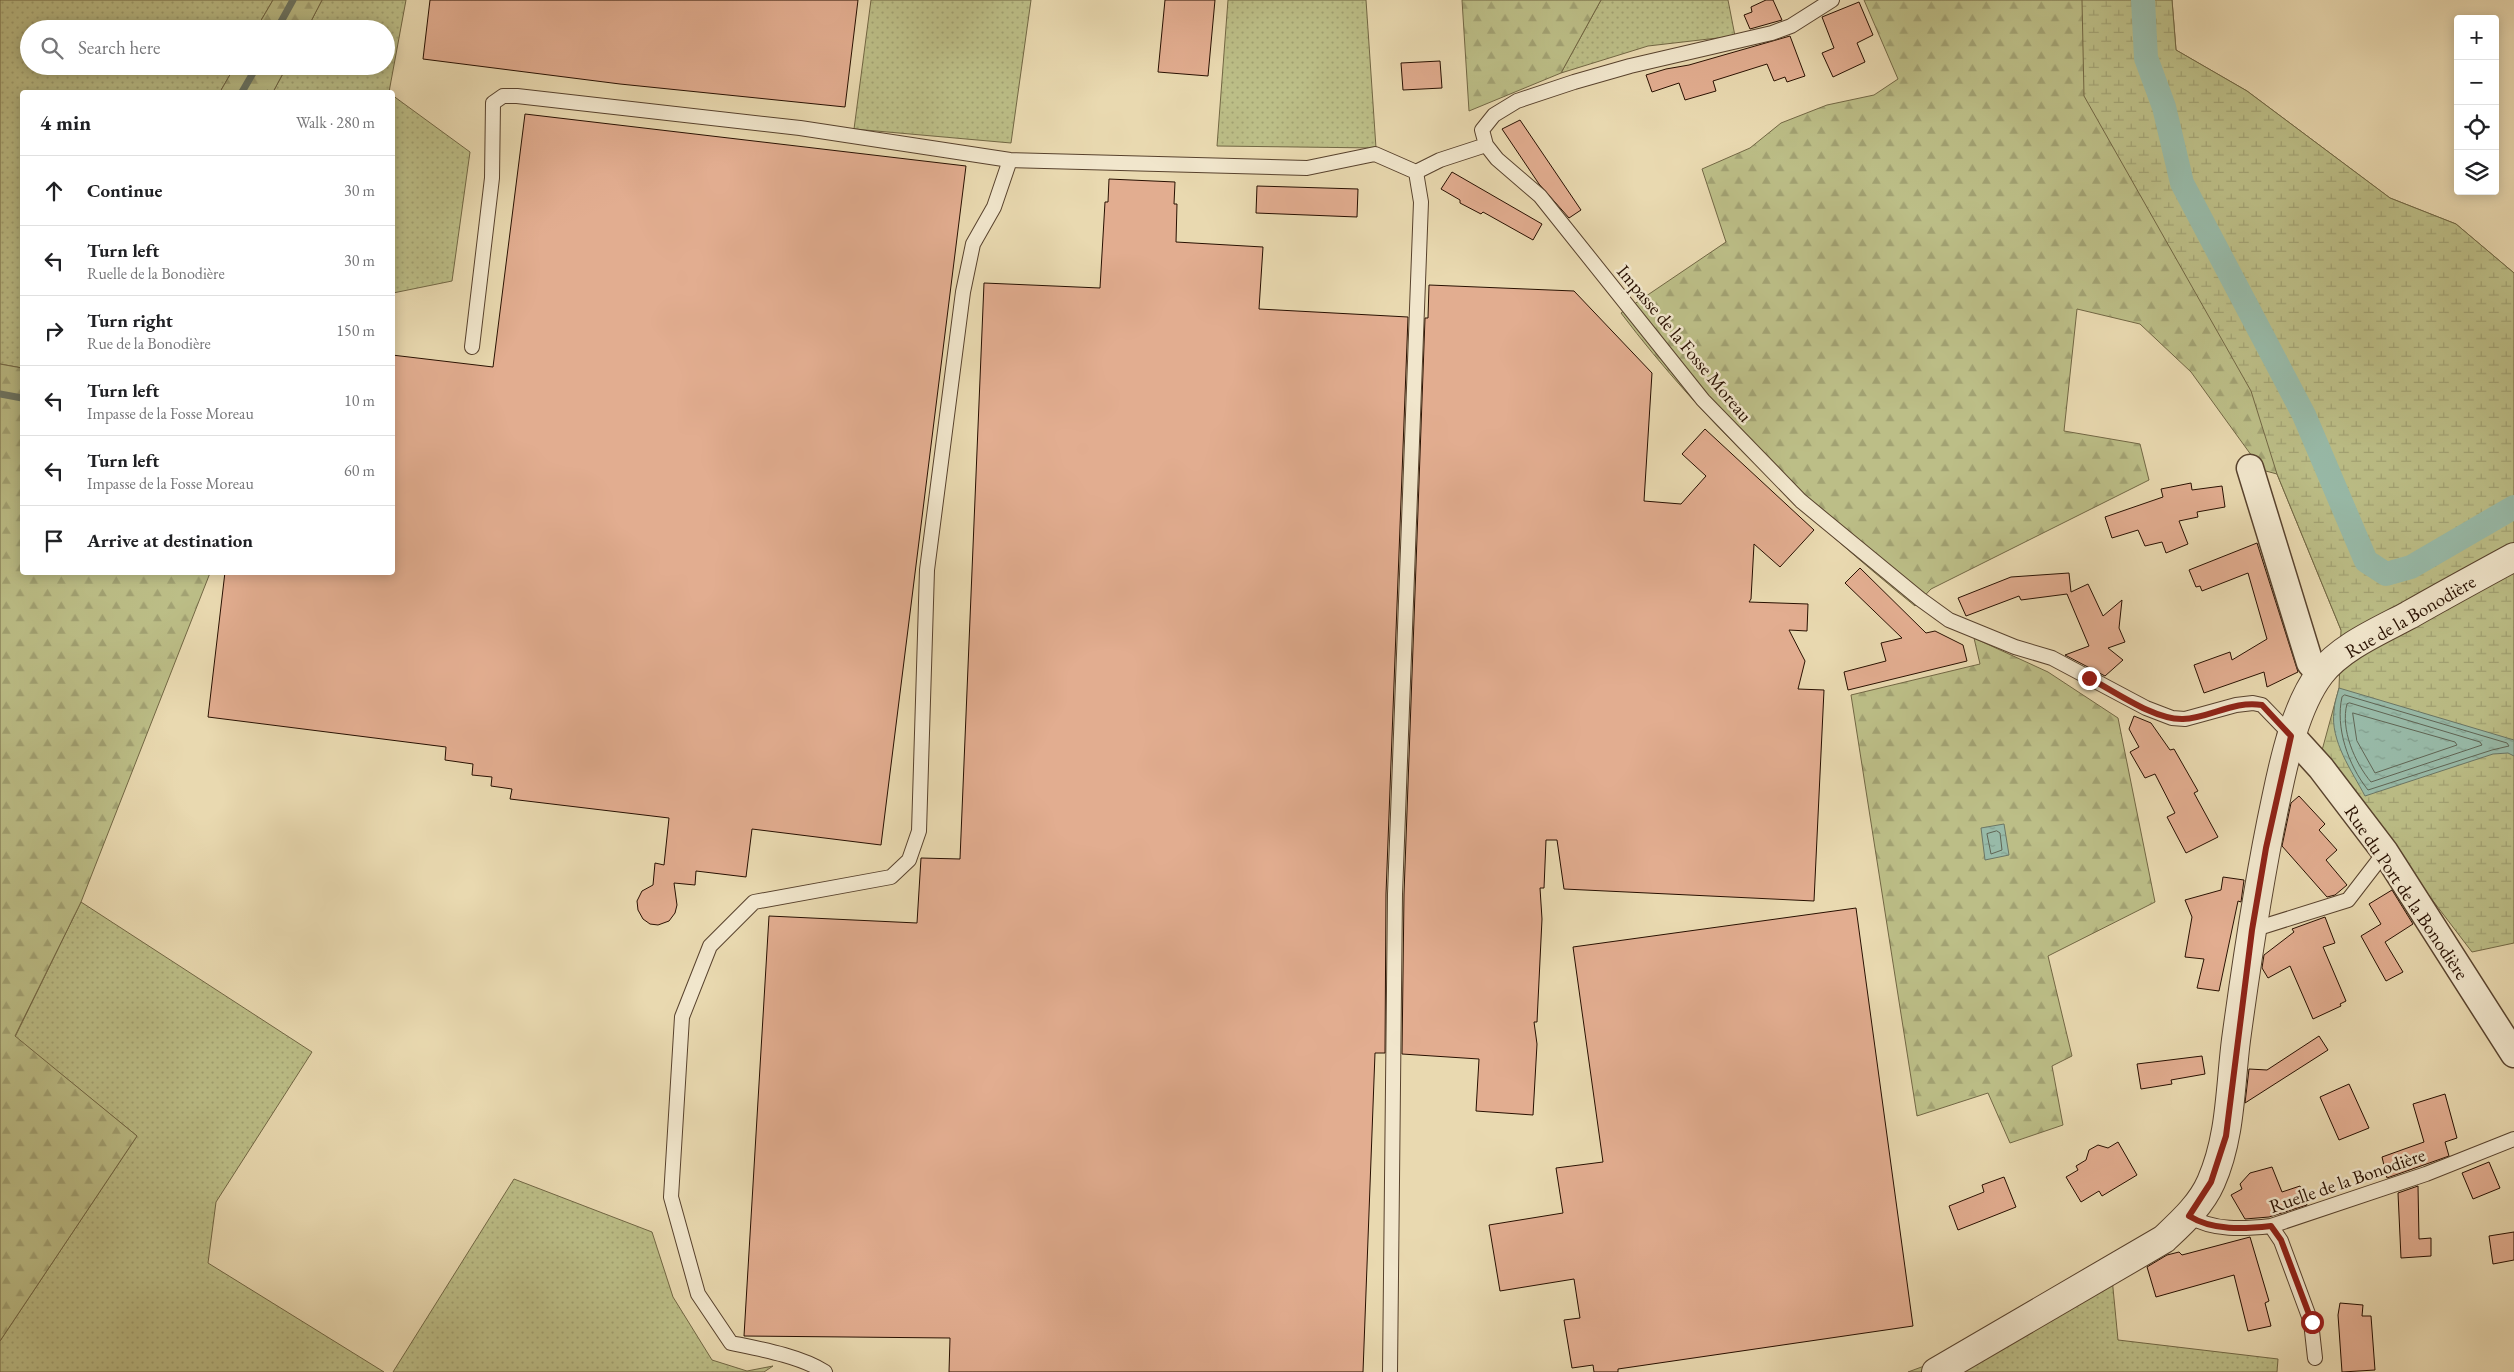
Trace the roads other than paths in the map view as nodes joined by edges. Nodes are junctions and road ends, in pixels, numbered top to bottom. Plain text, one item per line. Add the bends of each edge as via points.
1 (1832, 0) edge
2 (1486, 146) junction
3 (1010, 160) junction
4 (1416, 172) junction
5 (472, 347) dead end
6 (2250, 468) dead end
7 (2514, 557) edge
8 (2320, 674) junction
9 (2291, 736) junction
10 (2385, 852) junction
11 (2252, 930) junction
12 (2514, 1054) edge
13 (2514, 1139) edge
14 (2189, 1216) junction
15 (2271, 1226) junction
16 (2315, 1358) dead end
17 (825, 1372) edge
18 (1390, 1372) edge
19 (1936, 1372) edge

1 - 2 lane via 1791,26 1772,33 1630,66 1517,101 1494,115 1482,130
2 - 4 lane via 1440,160
2 - 9 lane, Impasse de la Fosse Moreau via 1540,196 1702,400 1801,501 1920,599 1950,620 2016,648 2052,658 2146,708 2172,718 2185,719 2253,703 2267,709
3 - 4 lane via 1307,168 1375,154
3 - 5 lane via 800,128 503,96 493,103 492,178
3 - 17 lane via 994,206 973,244 962,292 928,570 919,831 909,860 891,877 754,902 710,946 682,1017 671,1197 698,1294 731,1343 816,1366
4 - 18 lane via 1421,202 1395,894
6 - 8 street via 2310,663
7 - 8 street, Rue de la Bonodière via 2362,640
8 - 9 street, Rue de la Bonodière
9 - 10 street, Rue du Port de la Bonodière via 2321,768
9 - 11 street, Rue de la Bonodière via 2267,839
10 - 11 lane via 2348,900
10 - 12 street, Rue du Port de la Bonodière
11 - 14 street, Rue de la Bonodière via 2226,1136 2211,1182
13 - 15 lane, Ruelle de la Bonodière via 2426,1174
14 - 15 lane, Ruelle de la Bonodière via 2201,1224 2222,1227 2248,1229
14 - 19 street, Rue de la Bonodière via 2164,1239
15 - 16 lane via 2281,1240 2312,1322

